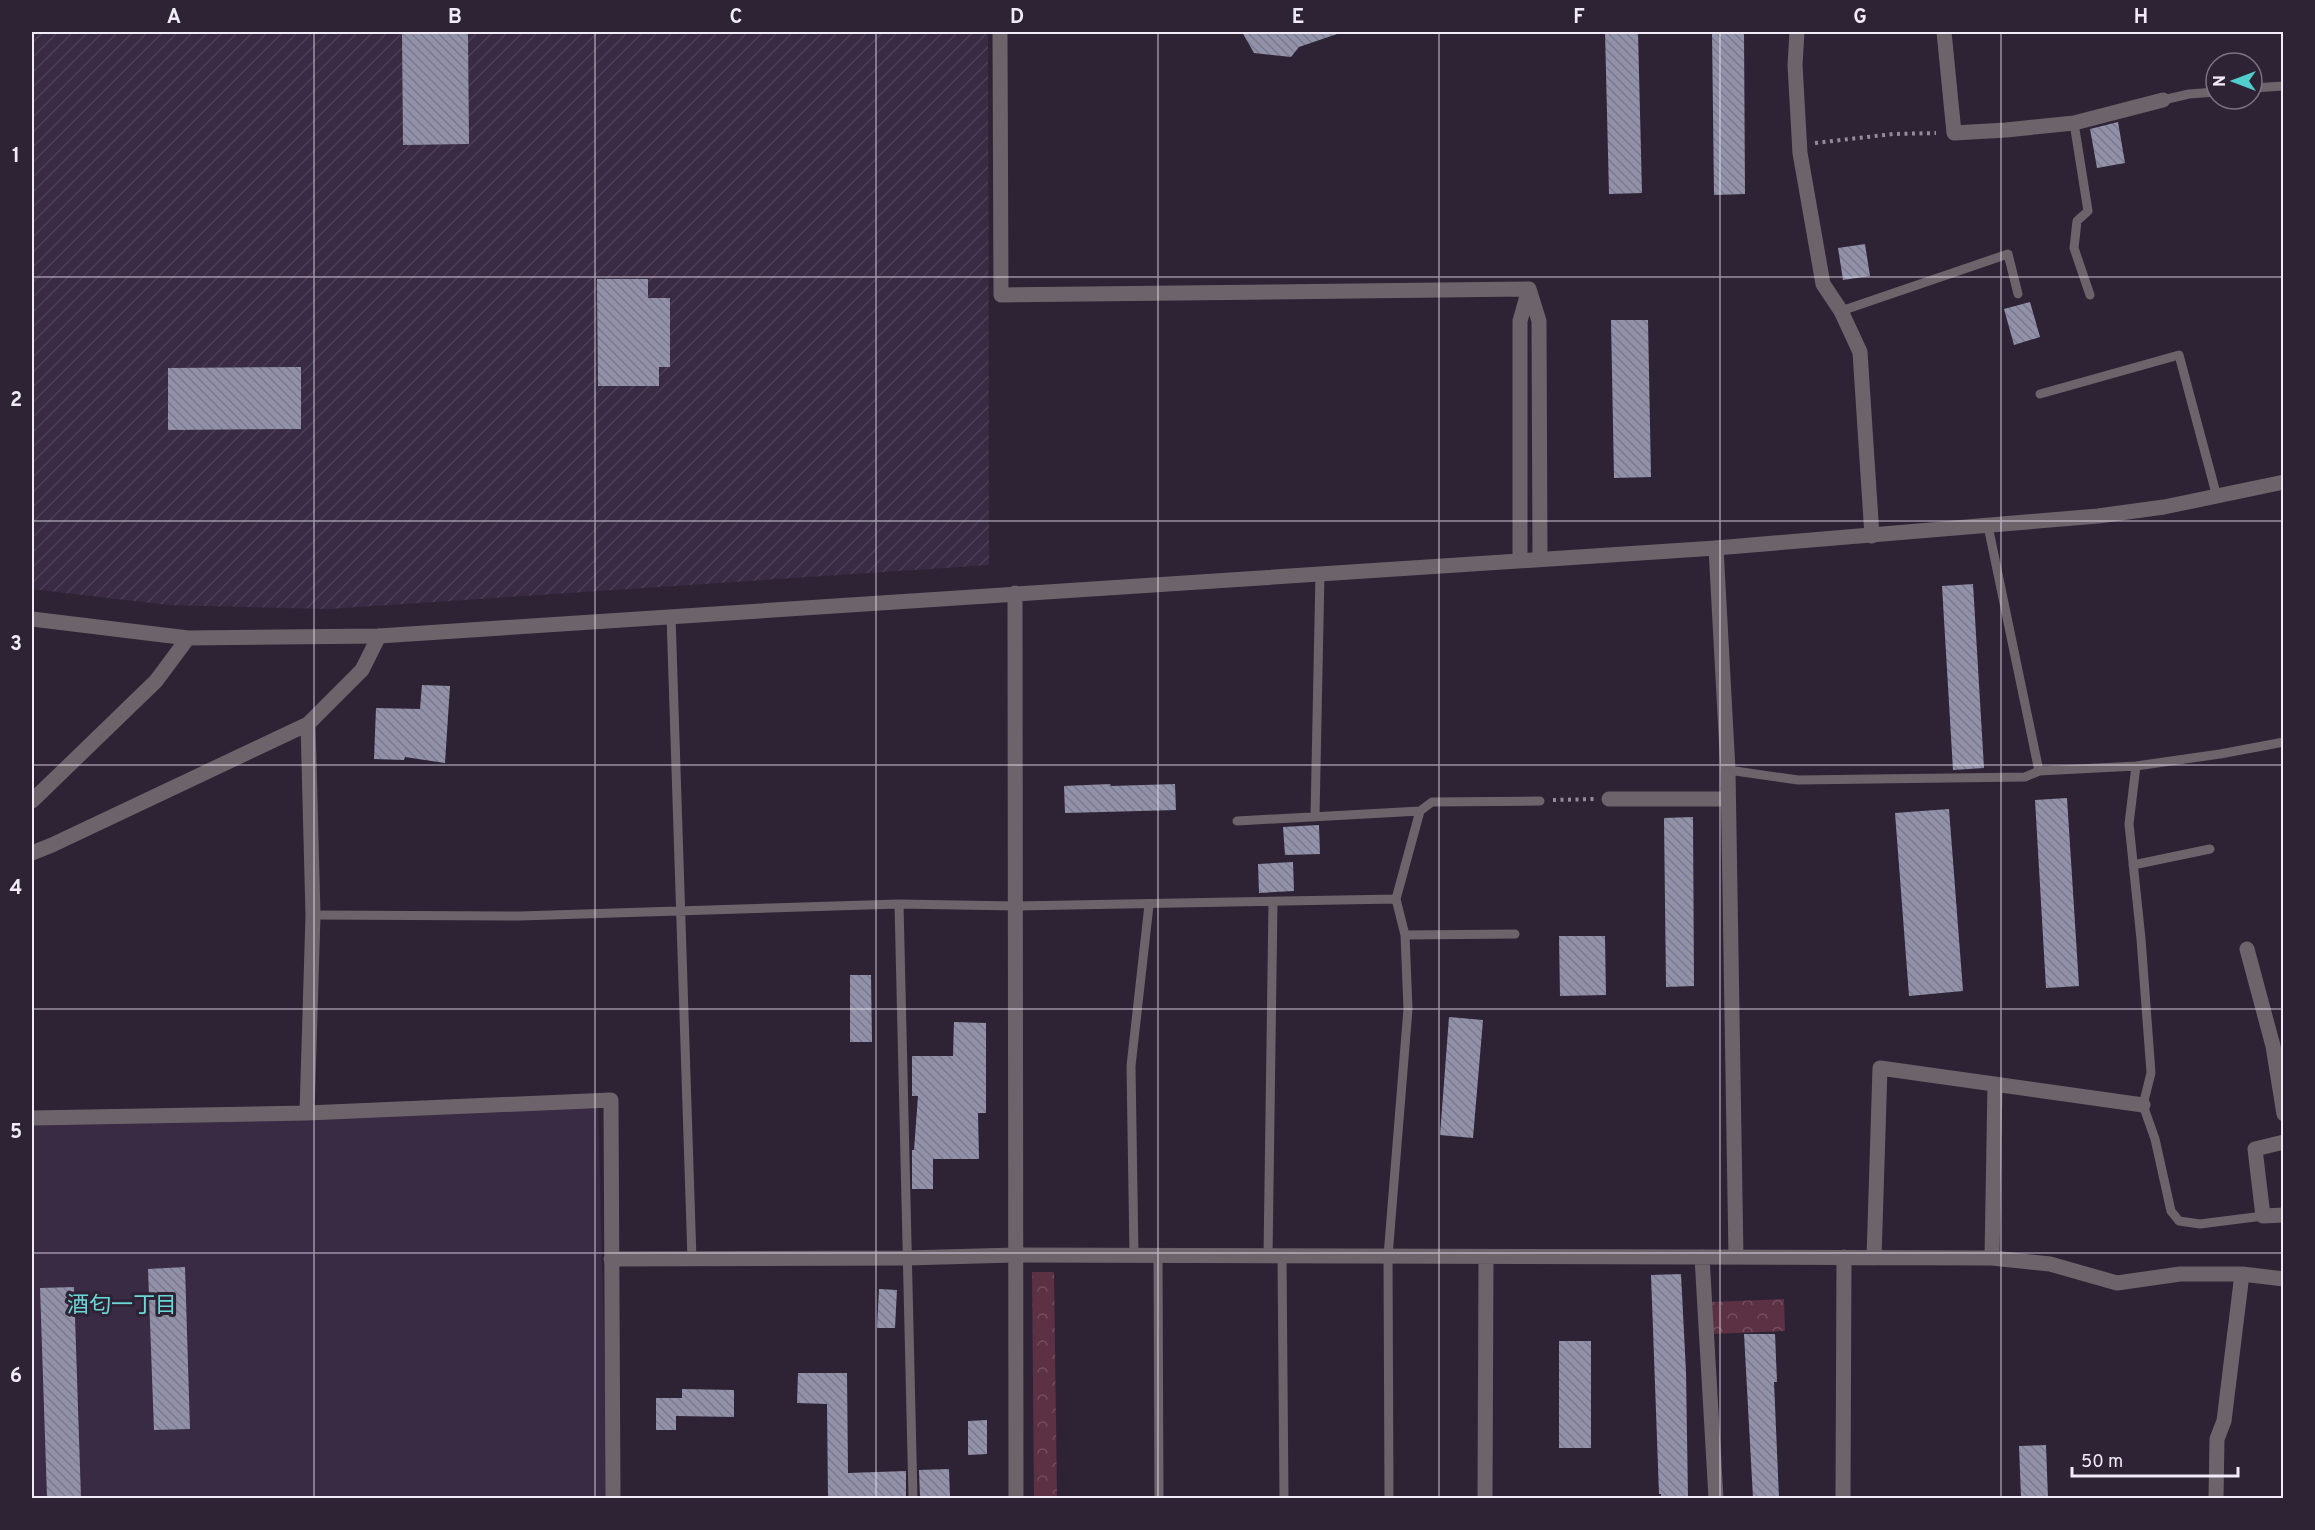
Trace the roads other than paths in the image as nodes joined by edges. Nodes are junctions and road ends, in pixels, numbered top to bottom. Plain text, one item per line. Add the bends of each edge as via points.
1 (1000, 32) edge
2 (1797, 32) edge
3 (1944, 32) edge
4 (2283, 86) edge
5 (2264, 87) edge
6 (2204, 93) edge
7 (2163, 100) joint
8 (2074, 123) junction
9 (1529, 289) junction
10 (2018, 294) dead end
11 (2090, 295) dead end
12 (1841, 311) junction
13 (2040, 394) dead end
14 (2283, 482) edge
15 (2217, 497) junction
16 (1988, 526) junction
17 (1872, 536) junction
18 (1716, 548) junction
19 (1540, 558) junction
20 (1520, 560) junction
21 (1320, 573) junction
22 (1015, 593) junction
23 (671, 616) junction
24 (32, 619) edge
25 (379, 636) junction
26 (188, 638) junction
27 (308, 724) junction
28 (2283, 742) edge
29 (2136, 766) junction
30 (1728, 770) junction
31 (2039, 771) junction
32 (1609, 799) road end
33 (1728, 799) junction
34 (32, 801) edge
35 (1540, 801) road end
36 (1420, 812) junction
37 (1315, 818) junction
38 (1237, 820) dead end
39 (2210, 849) dead end
40 (32, 853) edge
41 (2133, 865) junction
42 (1396, 899) junction
43 (1273, 902) junction
44 (899, 904) junction
45 (1149, 905) junction
46 (1015, 906) junction
47 (681, 910) junction
48 (314, 915) junction
49 (1515, 934) dead end
50 (1405, 935) junction
51 (2247, 950) dead end
52 (1995, 1084) junction
53 (2143, 1105) junction
54 (306, 1113) junction
55 (2283, 1114) edge
56 (32, 1118) edge
57 (2283, 1142) edge
58 (2283, 1215) edge
59 (2263, 1216) junction
60 (1015, 1255) junction
61 (1134, 1256) junction
62 (1158, 1256) junction
63 (1275, 1256) junction
64 (1388, 1256) junction
65 (1486, 1257) junction
66 (1702, 1257) junction
67 (1736, 1257) junction
68 (1844, 1257) junction
69 (906, 1258) junction
70 (1874, 1258) junction
71 (1992, 1258) junction
72 (611, 1259) junction
73 (692, 1259) junction
74 (2242, 1274) junction
75 (2283, 1279) edge
76 (613, 1498) edge
77 (913, 1498) edge
78 (1016, 1498) edge
79 (1159, 1498) edge
80 (1284, 1498) edge
81 (1389, 1498) edge
82 (1485, 1498) edge
83 (1716, 1498) edge
84 (1843, 1498) edge
85 (2216, 1498) edge

1 - 9 street via 1001,295
2 - 12 street via 1800,144 1822,284
3 - 8 street via 1954,133
4 - 5 lane
6 - 7 lane
7 - 8 street
8 - 11 lane via 2088,211 2077,221 2074,248
9 - 19 street via 1539,321
9 - 20 street via 1520,321
10 - 12 lane via 2008,254
12 - 17 street via 1860,351
13 - 15 lane via 2179,355
14 - 15 street
15 - 16 street via 2098,516
16 - 17 street
16 - 31 lane
17 - 18 street
18 - 19 street
18 - 30 street
19 - 20 street
20 - 21 street
21 - 22 street
21 - 37 lane
22 - 23 street
22 - 46 street
23 - 25 street
23 - 47 lane
24 - 26 street
25 - 26 street
25 - 27 street via 362,670
26 - 34 street via 156,681
27 - 40 street
27 - 48 street
28 - 29 lane
29 - 31 lane
29 - 41 lane via 2129,824
30 - 31 lane via 1798,780 2025,777
30 - 33 street
32 - 33 street
33 - 67 street
35 - 36 lane via 1432,802
36 - 37 lane
36 - 42 lane
37 - 38 lane
39 - 41 lane
41 - 53 lane via 2151,1073
42 - 43 lane
42 - 50 lane
43 - 45 lane
43 - 63 lane
44 - 46 lane
44 - 47 lane
44 - 69 lane
45 - 46 lane
45 - 61 lane via 1131,1066
46 - 60 street
47 - 48 lane via 520,916
47 - 73 lane
48 - 54 street
49 - 50 lane
50 - 64 lane via 1408,1009
51 - 55 street via 2273,1046
52 - 53 street
52 - 70 street via 1880,1068
52 - 71 street
53 - 59 lane via 2156,1139 2171,1211 2179,1221 2200,1224
54 - 56 street
54 - 72 street via 611,1100
57 - 59 street via 2255,1149
58 - 59 street
60 - 61 street
60 - 69 street
60 - 78 street
61 - 62 street
62 - 63 street
62 - 79 lane
63 - 64 street
63 - 80 lane
64 - 65 street
64 - 81 lane
65 - 66 street
65 - 82 street
66 - 67 street
66 - 83 street
67 - 68 street
68 - 70 street
68 - 84 street
69 - 73 street
69 - 77 lane
70 - 71 street
71 - 74 street via 2050,1264 2117,1282 2180,1274
72 - 73 street
72 - 76 street
74 - 75 street
74 - 85 street via 2224,1420 2217,1439

